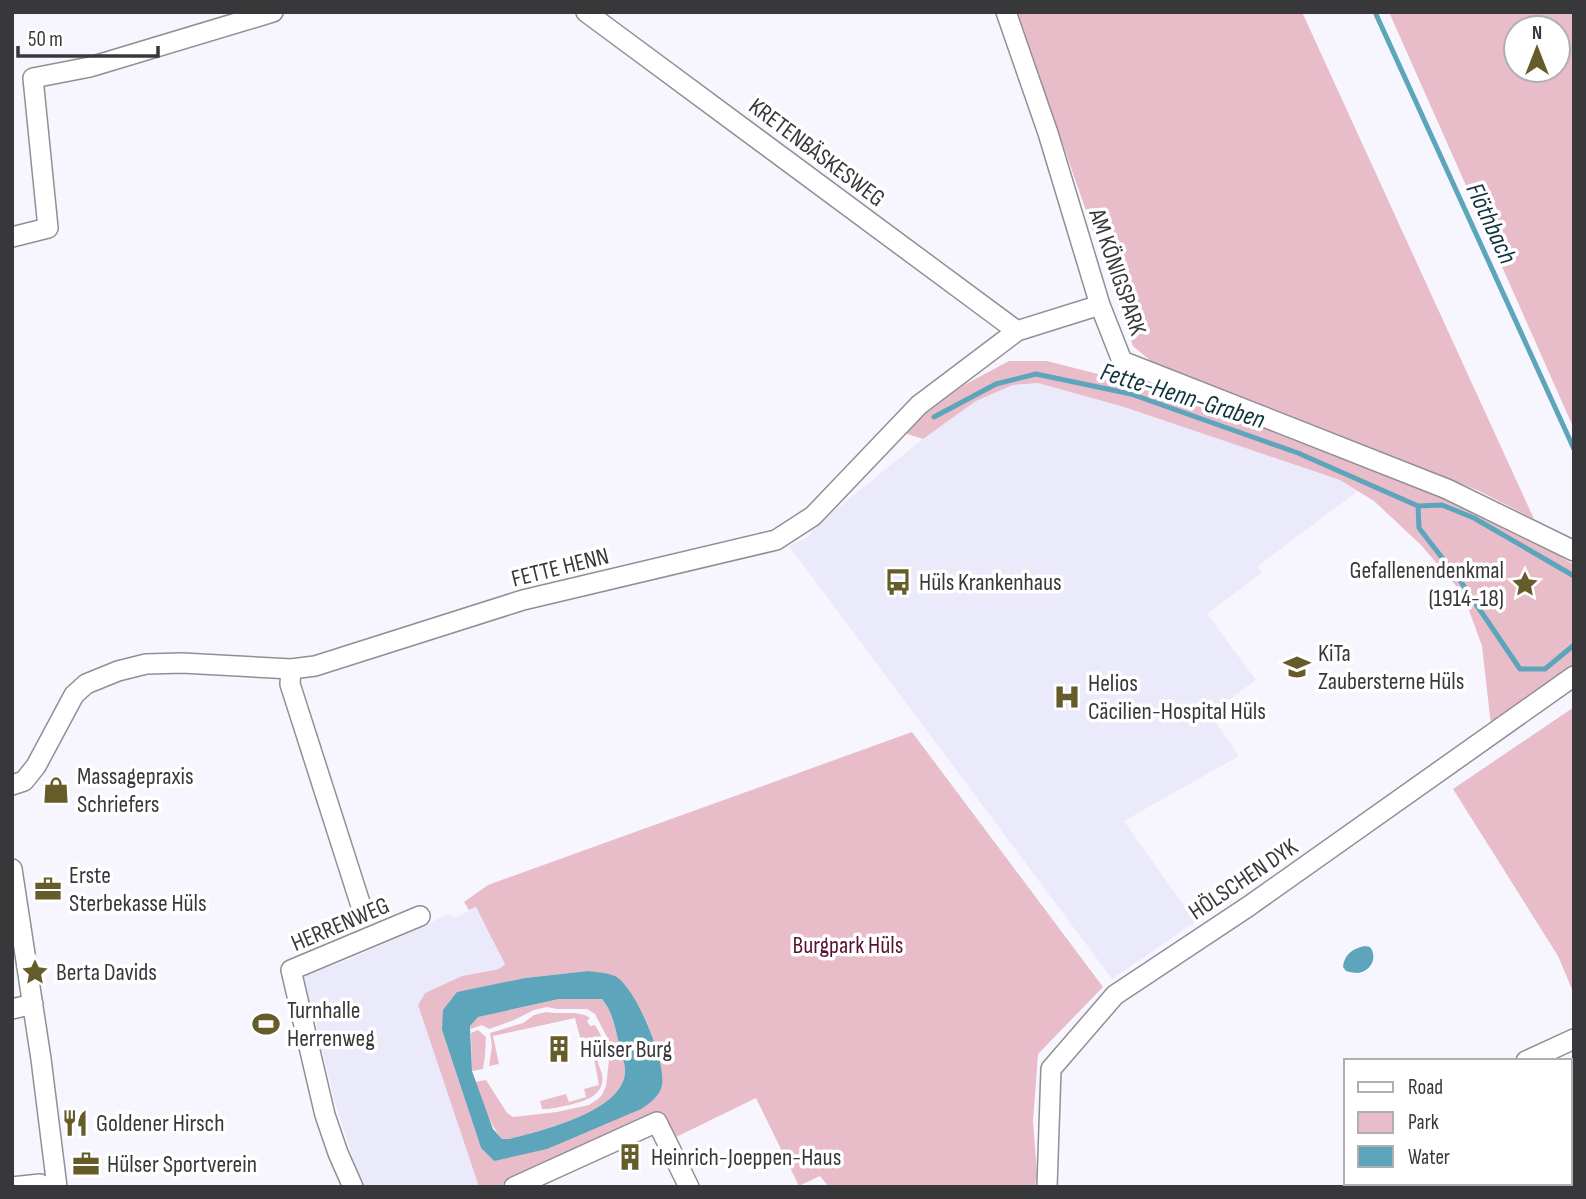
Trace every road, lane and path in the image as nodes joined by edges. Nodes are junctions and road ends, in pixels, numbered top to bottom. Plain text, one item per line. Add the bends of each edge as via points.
1 (273, 12) edge
2 (586, 12) edge
3 (1006, 12) edge
4 (12, 237) edge
5 (1100, 304) junction
6 (1017, 331) junction
7 (1574, 551) edge
8 (291, 669) junction
9 (1574, 676) edge
10 (12, 785) edge
11 (12, 869) edge
12 (362, 909) dead end
13 (420, 916) dead end
14 (33, 1003) junction
15 (12, 1009) edge
16 (1574, 1039) edge
17 (1530, 1059) edge
18 (49, 1186) edge
19 (12, 1187) edge
20 (353, 1187) edge
21 (514, 1187) edge
22 (689, 1187) edge
23 (1047, 1187) edge

1 - 4 street via 90,66 33,78 48,228
2 - 6 street, KRETENBÄSKESWEG
3 - 5 street, AM KÖNIGSPARK
5 - 6 street, FETTE HENN
5 - 7 street, AM KÖNIGSPARK via 1122,361 1447,489
6 - 8 street, FETTE HENN via 919,405 813,516 776,540 523,600 315,666
8 - 10 street, FETTE HENN via 146,664 86,684 74,695 36,766 24,780
8 - 12 street, HERRENWEG via 290,684
9 - 23 street, HÖLSCHEN DYK via 1115,995 1051,1069
11 - 14 street
13 - 20 street, HERRENWEG via 291,970 325,1115
14 - 15 street
14 - 18 street
16 - 17 street
18 - 19 street
21 - 22 street via 657,1122

